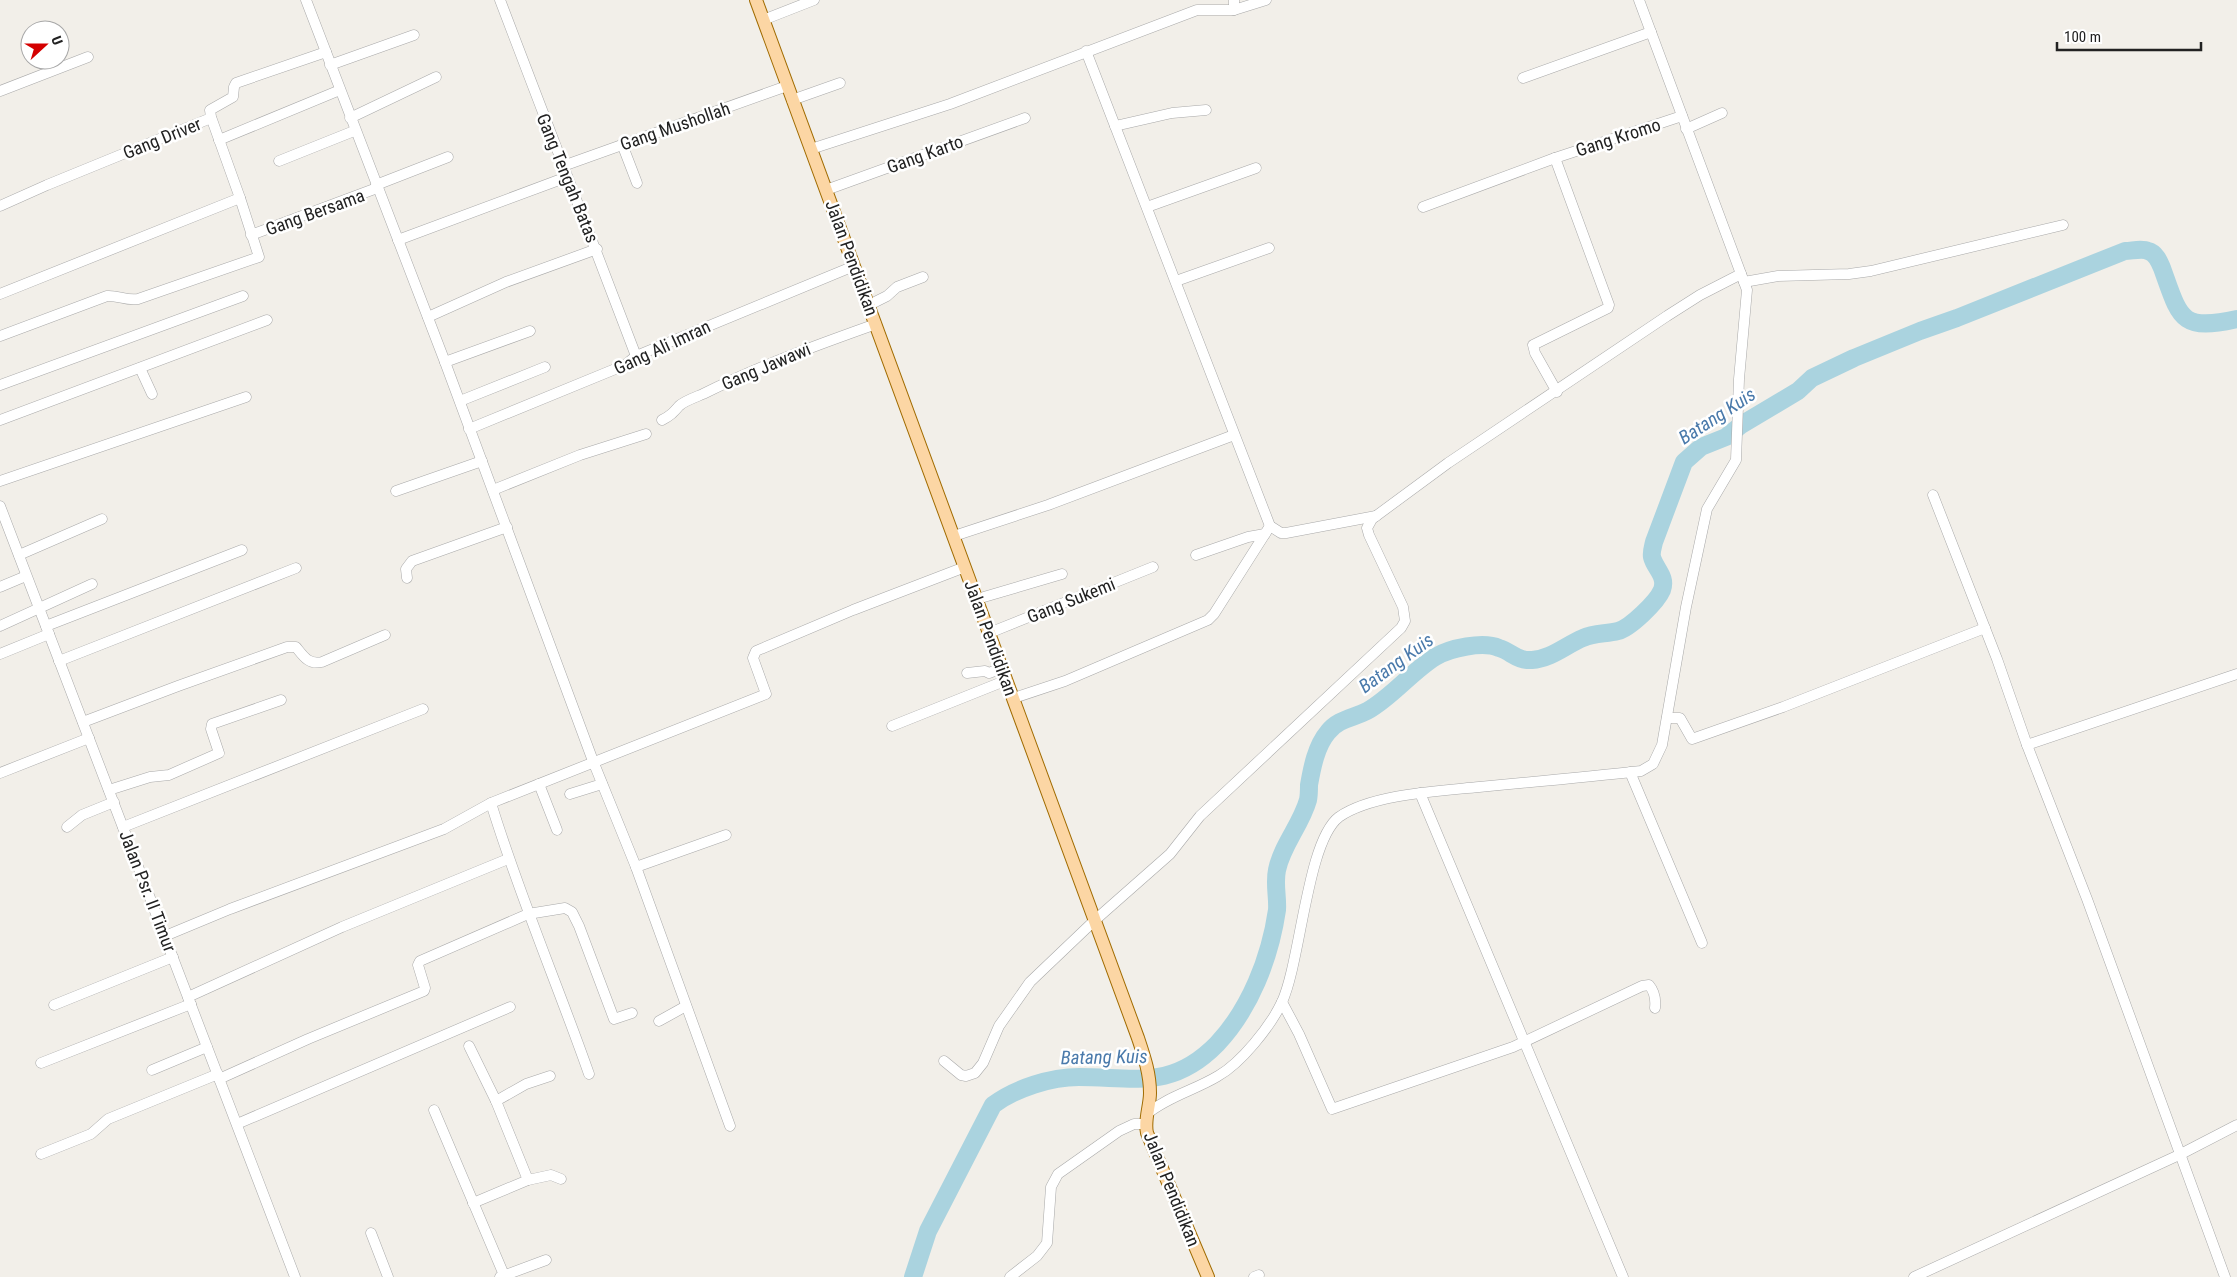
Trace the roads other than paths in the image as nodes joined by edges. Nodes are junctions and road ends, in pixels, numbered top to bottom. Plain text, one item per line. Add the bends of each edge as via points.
1 (306, 0) edge
2 (500, 0) edge
3 (756, 0) edge
4 (814, 0) edge
5 (1266, 0) edge
6 (1639, 0) edge
7 (1234, 5) edge
8 (763, 20) junction
9 (1650, 32) junction
10 (414, 35) dead end
11 (1086, 51) junction
12 (326, 52) junction
13 (88, 58) dead end
14 (330, 65) junction
15 (436, 77) dead end
16 (1522, 78) dead end
17 (840, 83) dead end
18 (787, 86) junction
19 (340, 90) junction
20 (0, 91) edge
21 (792, 100) junction
22 (1206, 110) dead end
23 (1722, 113) dead end
24 (1682, 116) junction
25 (211, 118) junction
26 (350, 118) junction
27 (1025, 118) dead end
28 (1115, 126) junction
29 (1686, 128) junction
30 (354, 131) junction
31 (219, 140) junction
32 (622, 144) junction
33 (811, 149) junction
34 (448, 157) dead end
35 (1555, 158) junction
36 (279, 161) dead end
37 (563, 166) junction
38 (1256, 168) dead end
39 (567, 177) junction
40 (637, 183) dead end
41 (377, 187) junction
42 (826, 190) junction
43 (240, 198) junction
44 (0, 206) edge
45 (1147, 207) junction
46 (1423, 207) dead end
47 (2063, 225) dead end
48 (251, 235) junction
49 (398, 240) junction
50 (1269, 248) dead end
51 (597, 249) junction
52 (854, 266) junction
53 (923, 277) dead end
54 (1743, 278) junction
55 (1176, 281) junction
56 (0, 294) edge
57 (243, 296) dead end
58 (869, 305) junction
59 (428, 317) junction
60 (268, 320) dead end
61 (876, 324) junction
62 (530, 330) dead end
63 (0, 336) edge
64 (636, 356) junction
65 (445, 362) junction
66 (140, 368) junction
67 (545, 368) dead end
68 (0, 385) edge
69 (1557, 392) junction
70 (152, 394) dead end
71 (246, 397) dead end
72 (460, 401) junction
73 (0, 420) edge
74 (662, 420) dead end
75 (469, 429) junction
76 (646, 434) dead end
77 (1234, 436) junction
78 (482, 461) junction
79 (0, 481) edge
80 (493, 490) junction
81 (396, 491) dead end
82 (1933, 495) dead end
83 (0, 506) edge
84 (1377, 516) junction
85 (102, 519) dead end
86 (507, 527) junction
87 (1272, 531) junction
88 (954, 536) junction
89 (242, 550) dead end
90 (19, 555) junction
91 (1196, 555) dead end
92 (965, 567) junction
93 (1154, 567) dead end
94 (296, 568) dead end
95 (1062, 574) dead end
96 (26, 576) junction
97 (407, 578) dead end
98 (92, 584) dead end
99 (0, 587) edge
100 (977, 599) junction
101 (40, 609) junction
102 (0, 626) edge
103 (1985, 628) junction
104 (48, 630) junction
105 (990, 633) junction
106 (385, 635) dead end
107 (0, 654) edge
108 (59, 661) junction
109 (1002, 668) junction
110 (967, 673) dead end
111 (990, 673) junction
112 (2237, 674) edge
113 (1003, 682) junction
114 (1014, 698) junction
115 (281, 700) dead end
116 (423, 709) dead end
117 (1667, 718) junction
118 (83, 722) junction
119 (892, 726) dead end
120 (89, 738) junction
121 (2027, 746) junction
122 (593, 761) junction
123 (1630, 772) junction
124 (0, 773) edge
125 (538, 784) junction
126 (602, 784) junction
127 (109, 790) junction
128 (1420, 793) junction
129 (570, 794) dead end
130 (114, 802) junction
131 (491, 803) junction
132 (67, 827) dead end
133 (123, 827) junction
134 (557, 830) dead end
135 (726, 835) dead end
136 (508, 859) junction
137 (636, 867) junction
138 (528, 914) junction
139 (1094, 921) junction
140 (165, 936) junction
141 (1702, 944) dead end
142 (173, 957) junction
143 (189, 1000) junction
144 (1282, 1002) junction
145 (54, 1005) dead end
146 (686, 1006) junction
147 (510, 1007) dead end
148 (1655, 1008) dead end
149 (632, 1013) dead end
150 (659, 1021) dead end
151 (1523, 1043) junction
152 (469, 1046) dead end
153 (207, 1047) junction
154 (944, 1061) dead end
155 (40, 1063) dead end
156 (152, 1070) dead end
157 (589, 1074) dead end
158 (550, 1076) dead end
159 (219, 1077) junction
160 (496, 1101) junction
161 (434, 1110) dead end
162 (1147, 1119) junction
163 (237, 1124) junction
164 (2237, 1125) edge
165 (730, 1126) dead end
166 (41, 1154) dead end
167 (2179, 1155) junction
168 (561, 1178) dead end
169 (528, 1180) junction
170 (473, 1202) junction
171 (371, 1233) dead end
172 (546, 1260) dead end
173 (501, 1276) edge
174 (295, 1277) edge
175 (388, 1277) edge
176 (1010, 1277) edge
177 (1208, 1277) edge
178 (1622, 1277) edge
179 (1914, 1277) edge
180 (2225, 1277) edge

1 - 12 street
2 - 37 street, Gang Tengah Batas
3 - 8 main road, Jalan Pendidikan
4 - 8 street
5 - 7 street
6 - 9 street
7 - 11 street via 1197,10
8 - 18 main road, Jalan Pendidikan
9 - 16 street
9 - 24 street
10 - 14 street
11 - 28 street
11 - 33 street via 950,104
12 - 14 street
12 - 25 street via 236,83 233,97 211,109
13 - 20 street
14 - 19 street
15 - 26 street
17 - 21 street
18 - 21 main road, Jalan Pendidikan
18 - 32 street, Gang Mushollah
19 - 26 street
19 - 31 street, Gang Driver
21 - 33 main road, Jalan Pendidikan
22 - 28 street via 1172,113
23 - 29 street
24 - 29 street
24 - 35 street, Gang Kromo
25 - 31 street, Gang Driver
25 - 44 street, Gang Driver
26 - 30 street
27 - 42 street, Gang Karto
28 - 45 street
29 - 54 street
30 - 36 street
30 - 41 street
31 - 43 street
32 - 37 street, Gang Mushollah
32 - 40 street
33 - 42 main road, Jalan Pendidikan
34 - 41 street, Gang Bersama
35 - 46 street, Gang Kromo
35 - 69 street via 1609,305 1533,345
37 - 39 street, Gang Tengah Batas
38 - 45 street
39 - 49 street
39 - 51 street, Gang Tengah Batas
41 - 48 street, Gang Bersama
41 - 49 street
42 - 52 main road, Jalan Pendidikan
43 - 48 street
43 - 56 street
45 - 55 street
47 - 54 street via 1871,271
48 - 63 street, Gang Bersama via 259,257 132,300 108,296
49 - 59 street
50 - 55 street
51 - 59 street via 506,282
51 - 64 street, Gang Tengah Batas
52 - 58 main road, Jalan Pendidikan
52 - 64 street, Gang Ali Imran
53 - 58 street via 896,287
54 - 69 street via 1700,295
54 - 117 street via 1747,290 1736,460 1706,509
55 - 77 street
57 - 68 street
58 - 61 main road, Jalan Pendidikan
59 - 65 street
60 - 66 street
61 - 74 street, Gang Jawawi via 757,368 680,406
61 - 88 main road, Jalan Pendidikan
62 - 65 street
64 - 75 street, Gang Ali Imran via 625,365
65 - 72 street
66 - 70 street
66 - 73 street
67 - 72 street
69 - 84 street via 1448,463
71 - 79 street
72 - 75 street
75 - 78 street
76 - 80 street via 580,455
77 - 87 street
77 - 88 street via 1057,502
78 - 80 street
78 - 81 street
80 - 86 street
82 - 103 street
83 - 90 street, Jalan Psr. II Timur
84 - 87 street
84 - 139 street via 1369,524 1368,534 1403,607 1405,621 1401,628 1200,816 1170,854
85 - 90 street
86 - 97 street via 412,561 406,569
86 - 122 street
87 - 91 street
87 - 114 street via 1208,620 1065,681
88 - 92 main road, Jalan Pendidikan
89 - 104 street
90 - 96 street, Jalan Psr. II Timur
92 - 100 main road, Jalan Pendidikan
92 - 122 street via 756,651 753,658 766,694
93 - 105 street, Gang Sukemi
94 - 108 street
95 - 100 street
96 - 99 street
96 - 101 street, Jalan Psr. II Timur
98 - 101 street
100 - 105 main road, Jalan Pendidikan
101 - 102 street
101 - 104 street, Jalan Psr. II Timur
103 - 117 street via 1692,739 1680,718
103 - 121 street
104 - 107 street
104 - 108 street, Jalan Psr. II Timur
105 - 109 main road, Jalan Pendidikan
106 - 118 street via 314,664 307,661 296,647 287,647
108 - 118 street, Jalan Psr. II Timur
109 - 111 street
109 - 113 main road, Jalan Pendidikan
110 - 111 street
111 - 113 street
112 - 121 street
113 - 114 main road, Jalan Pendidikan
113 - 119 street
114 - 139 main road, Jalan Pendidikan
115 - 127 street via 212,724 220,753 169,775 150,777
116 - 133 street
117 - 123 street via 1662,744 1653,764
118 - 120 street, Jalan Psr. II Timur
120 - 124 street
120 - 127 street, Jalan Psr. II Timur
121 - 167 street
122 - 125 street
122 - 126 street
123 - 128 street
123 - 141 street
125 - 131 street
125 - 134 street
126 - 129 street
126 - 137 street
127 - 130 street, Jalan Psr. II Timur
128 - 144 street via 1347,812 1326,831 1312,874 1300,941
128 - 151 street
130 - 132 street via 82,815
130 - 133 street, Jalan Psr. II Timur
131 - 136 street
131 - 140 street via 444,829
133 - 140 street, Jalan Psr. II Timur
135 - 137 street
136 - 138 street
136 - 143 street via 315,939
137 - 146 street
138 - 149 street via 565,908 572,912 614,1019
138 - 157 street
138 - 159 street via 420,961 423,991
139 - 154 street via 1021,993 999,1026 983,1063 975,1073 961,1075
139 - 162 main road, Jalan Pendidikan via 1147,1067 1150,1092
140 - 142 street, Jalan Psr. II Timur
142 - 143 street, Jalan Psr. II Timur
142 - 145 street
143 - 153 street, Jalan Psr. II Timur
143 - 155 street
144 - 151 street via 1332,1109
144 - 162 street via 1256,1041 1235,1064 1218,1076 1173,1097
146 - 150 street
146 - 165 street
147 - 163 street
148 - 151 street via 1654,992 1646,985
151 - 178 street
152 - 160 street
153 - 156 street
153 - 159 street, Jalan Psr. II Timur
158 - 160 street via 526,1084
159 - 163 street, Jalan Psr. II Timur
159 - 166 street via 108,1119 91,1134
160 - 169 street
161 - 170 street
162 - 176 street via 1119,1130 1058,1174 1051,1187 1047,1243 1037,1256
162 - 177 main road, Jalan Pendidikan via 1151,1144
163 - 174 street, Jalan Psr. II Timur
164 - 167 street
167 - 179 street
167 - 180 street
168 - 169 street via 550,1176
169 - 170 street
170 - 173 street
171 - 175 street
172 - 173 street

